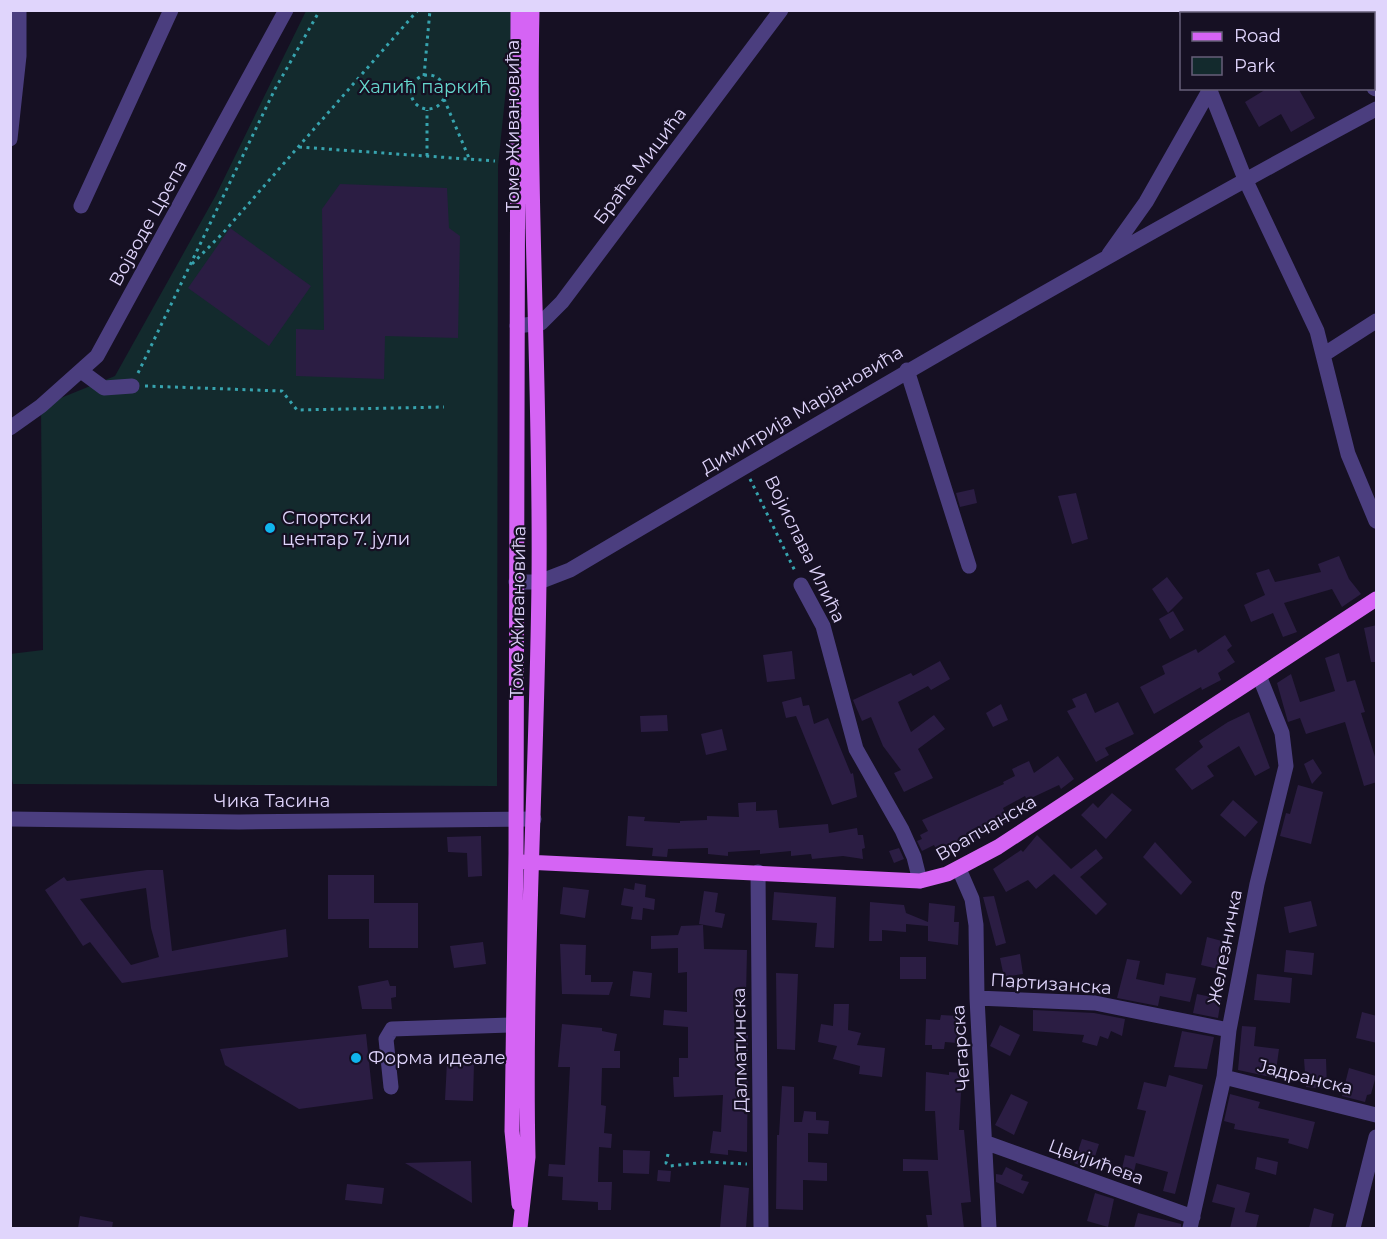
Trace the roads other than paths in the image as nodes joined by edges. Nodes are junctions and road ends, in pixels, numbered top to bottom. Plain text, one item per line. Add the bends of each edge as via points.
1 (19, 10) edge
2 (171, 10) edge
3 (286, 10) edge
4 (518, 10) edge
5 (532, 10) edge
6 (781, 10) edge
7 (1209, 90) edge
8 (1377, 109) edge
9 (10, 139) edge
10 (1245, 179) junction
11 (81, 206) dead end
12 (1105, 258) junction
13 (1377, 321) edge
14 (536, 325) junction
15 (517, 326) junction
16 (1323, 355) junction
17 (907, 370) junction
18 (81, 371) junction
19 (132, 386) road end
20 (10, 428) edge
21 (1377, 521) edge
22 (969, 566) dead end
23 (516, 582) junction
24 (539, 582) junction
25 (801, 585) road end
26 (1377, 599) edge
27 (1260, 678) junction
28 (10, 819) edge
29 (516, 819) junction
30 (534, 819) junction
31 (516, 862) junction
32 (533, 862) junction
33 (959, 868) junction
34 (758, 872) junction
35 (921, 881) junction
36 (976, 998) junction
37 (513, 1025) junction
38 (1228, 1030) junction
39 (1224, 1077) junction
40 (391, 1087) dead end
41 (1377, 1115) edge
42 (1377, 1137) edge
43 (987, 1143) junction
44 (520, 1221) edge
45 (1192, 1223) edge
46 (761, 1228) edge
47 (989, 1228) edge
48 (1353, 1228) edge

1 - 9 street via 19,56
2 - 11 street
3 - 18 street, Војводе Црепа via 97,356
4 - 15 main road, Томе Живановића
5 - 14 main road, Томе Живановића
6 - 14 street, Браће Мицића via 562,302
7 - 10 street, Димитрија Марјановића
7 - 12 street, Димитрија Марјановића via 1146,202
8 - 10 street, Димитрија Марјановића
10 - 12 street, Димитрија Марјановића
10 - 16 street via 1317,331
12 - 17 street, Димитрија Марјановића
13 - 16 street
14 - 15 street
14 - 24 main road, Томе Живановића
15 - 23 main road, Томе Живановића
16 - 21 street via 1352,468
17 - 22 street
17 - 24 street, Димитрија Марјановића via 570,570
18 - 19 street via 104,388
18 - 20 street, Војводе Црепа
23 - 24 street, Димитрија Марјановића
23 - 29 main road, Томе Живановића
24 - 30 main road, Томе Живановића
25 - 35 street, Војислава Илића via 823,626 856,749 902,830
26 - 27 main road, Врапчанска
27 - 33 main road, Врапчанска via 998,847
27 - 38 street, Железничка via 1282,733 1286,766 1257,884
28 - 29 street, Чика Тасина
29 - 30 street, Чика Тасина
29 - 31 main road, Томе Живановића
30 - 32 main road, Томе Живановића
31 - 32 main road, Врапчанска
31 - 37 main road, Томе Живановића
32 - 34 main road, Врапчанска
32 - 44 main road, Томе Живановића via 528,1157
33 - 35 main road, Врапчанска
33 - 36 street, Чегарска via 975,908
34 - 35 main road, Врапчанска
34 - 46 street, Далматинска
36 - 38 street, Партизанска via 1095,1003
36 - 43 street, Чегарска
37 - 40 street via 392,1029 386,1039
37 - 44 main road, Томе Живановића via 512,1157
38 - 39 street, Железничка
39 - 41 street, Јадранска
39 - 45 street, Железничка
42 - 48 street
43 - 45 street, Цвијићева
43 - 47 street, Чегарска

